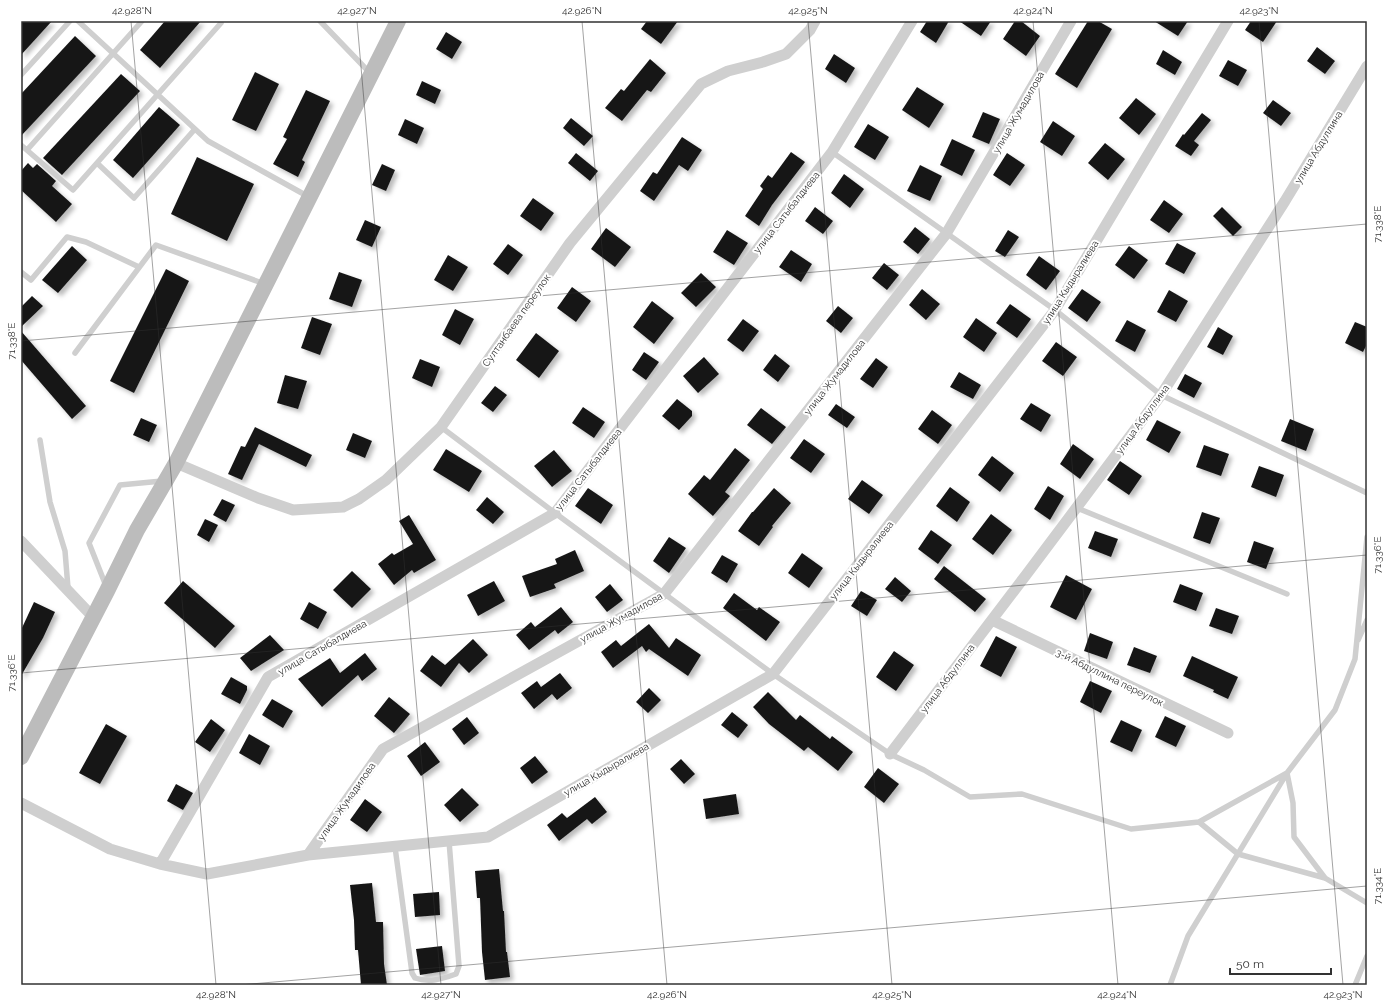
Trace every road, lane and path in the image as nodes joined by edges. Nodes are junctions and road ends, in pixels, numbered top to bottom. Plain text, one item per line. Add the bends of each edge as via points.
1 (70, 21) edge
2 (78, 21) edge
3 (142, 21) edge
4 (320, 21) edge
5 (398, 21) edge
6 (815, 21) edge
7 (912, 21) edge
8 (1071, 21) edge
9 (1228, 21) edge
10 (221, 23) dead end
11 (114, 54) junction
12 (1367, 66) edge
13 (372, 74) junction
14 (21, 75) edge
15 (158, 95) junction
16 (195, 129) junction
17 (21, 145) edge
18 (27, 150) junction
19 (832, 152) junction
20 (97, 163) junction
21 (309, 198) junction
22 (946, 234) junction
23 (140, 267) junction
24 (21, 272) edge
25 (266, 284) junction
26 (1055, 310) junction
27 (75, 353) dead end
28 (1161, 395) junction
29 (441, 427) junction
30 (40, 440) dead end
31 (176, 463) junction
32 (166, 481) junction
33 (1367, 494) edge
34 (1076, 508) junction
35 (555, 513) junction
36 (1367, 537) edge
37 (21, 542) edge
38 (68, 590) junction
39 (107, 591) junction
40 (664, 594) junction
41 (1287, 594) dead end
42 (93, 617) junction
43 (992, 620) junction
44 (1367, 620) edge
45 (1356, 645) junction
46 (773, 674) junction
47 (1228, 734) dead end
48 (890, 754) junction
49 (21, 757) edge
50 (1287, 773) junction
51 (21, 803) edge
52 (1199, 822) junction
53 (449, 841) junction
54 (395, 847) junction
55 (1238, 854) junction
56 (308, 855) junction
57 (160, 864) junction
58 (1325, 878) junction
59 (1367, 903) edge
60 (1367, 956) edge
61 (1170, 985) edge
62 (1355, 985) edge

1 - 14 lane
2 - 11 lane
3 - 11 lane
4 - 13 lane
5 - 13 main road
6 - 29 street, Султанбаева переулок via 810,30 786,54 728,71 702,84 570,243
7 - 19 street, улица Сатыбалдиева
8 - 22 street, улица Жумадилова
9 - 26 street, улица Кыдыралиева
10 - 15 lane
11 - 15 lane
11 - 18 lane
12 - 28 street, улица Абдуллина via 1285,201
13 - 21 main road
15 - 16 lane
15 - 20 lane
16 - 20 lane via 134,198
16 - 21 lane via 208,141
17 - 18 lane
18 - 20 lane via 73,190
19 - 22 lane
19 - 35 street, улица Сатыбалдиева
21 - 25 main road
22 - 26 lane
22 - 40 street, улица Жумадилова
23 - 24 lane via 86,242 67,237 31,280
23 - 25 lane via 156,245
23 - 27 lane
25 - 31 main road
26 - 28 lane
26 - 46 street, улица Кыдыралиева
28 - 33 lane
28 - 34 street, улица Абдуллина
29 - 31 street, Султанбаева переулок via 386,480 343,507 293,510
29 - 35 lane
30 - 38 lane via 50,502 65,551
31 - 32 main road
32 - 39 main road via 137,530
32 - 39 lane via 120,485 92,537 89,543
34 - 41 lane
34 - 43 street, улица Абдуллина
35 - 40 lane
35 - 57 street, улица Сатыбалдиева via 268,677
36 - 45 lane
37 - 38 street
38 - 42 street
39 - 42 main road
40 - 46 lane
40 - 56 street, улица Жумадилова via 383,749
42 - 49 main road
43 - 47 street, 3-й Абдуллина переулок
43 - 48 street, улица Абдуллина
44 - 45 lane
45 - 50 lane via 1355,660 1335,710
46 - 48 lane
46 - 53 street, улица Кыдыралиева via 488,837
48 - 52 lane via 924,770 970,797 1022,794 1131,829
50 - 52 lane
50 - 55 lane
50 - 58 lane via 1293,803 1294,837
51 - 57 street via 110,849
52 - 55 lane
53 - 54 street, улица Кыдыралиева
53 - 54 lane via 459,966 456,974 424,981 415,978 412,973
54 - 56 street, улица Кыдыралиева
55 - 58 lane
55 - 61 lane via 1188,936
56 - 57 street via 207,874
58 - 59 lane
60 - 62 lane

